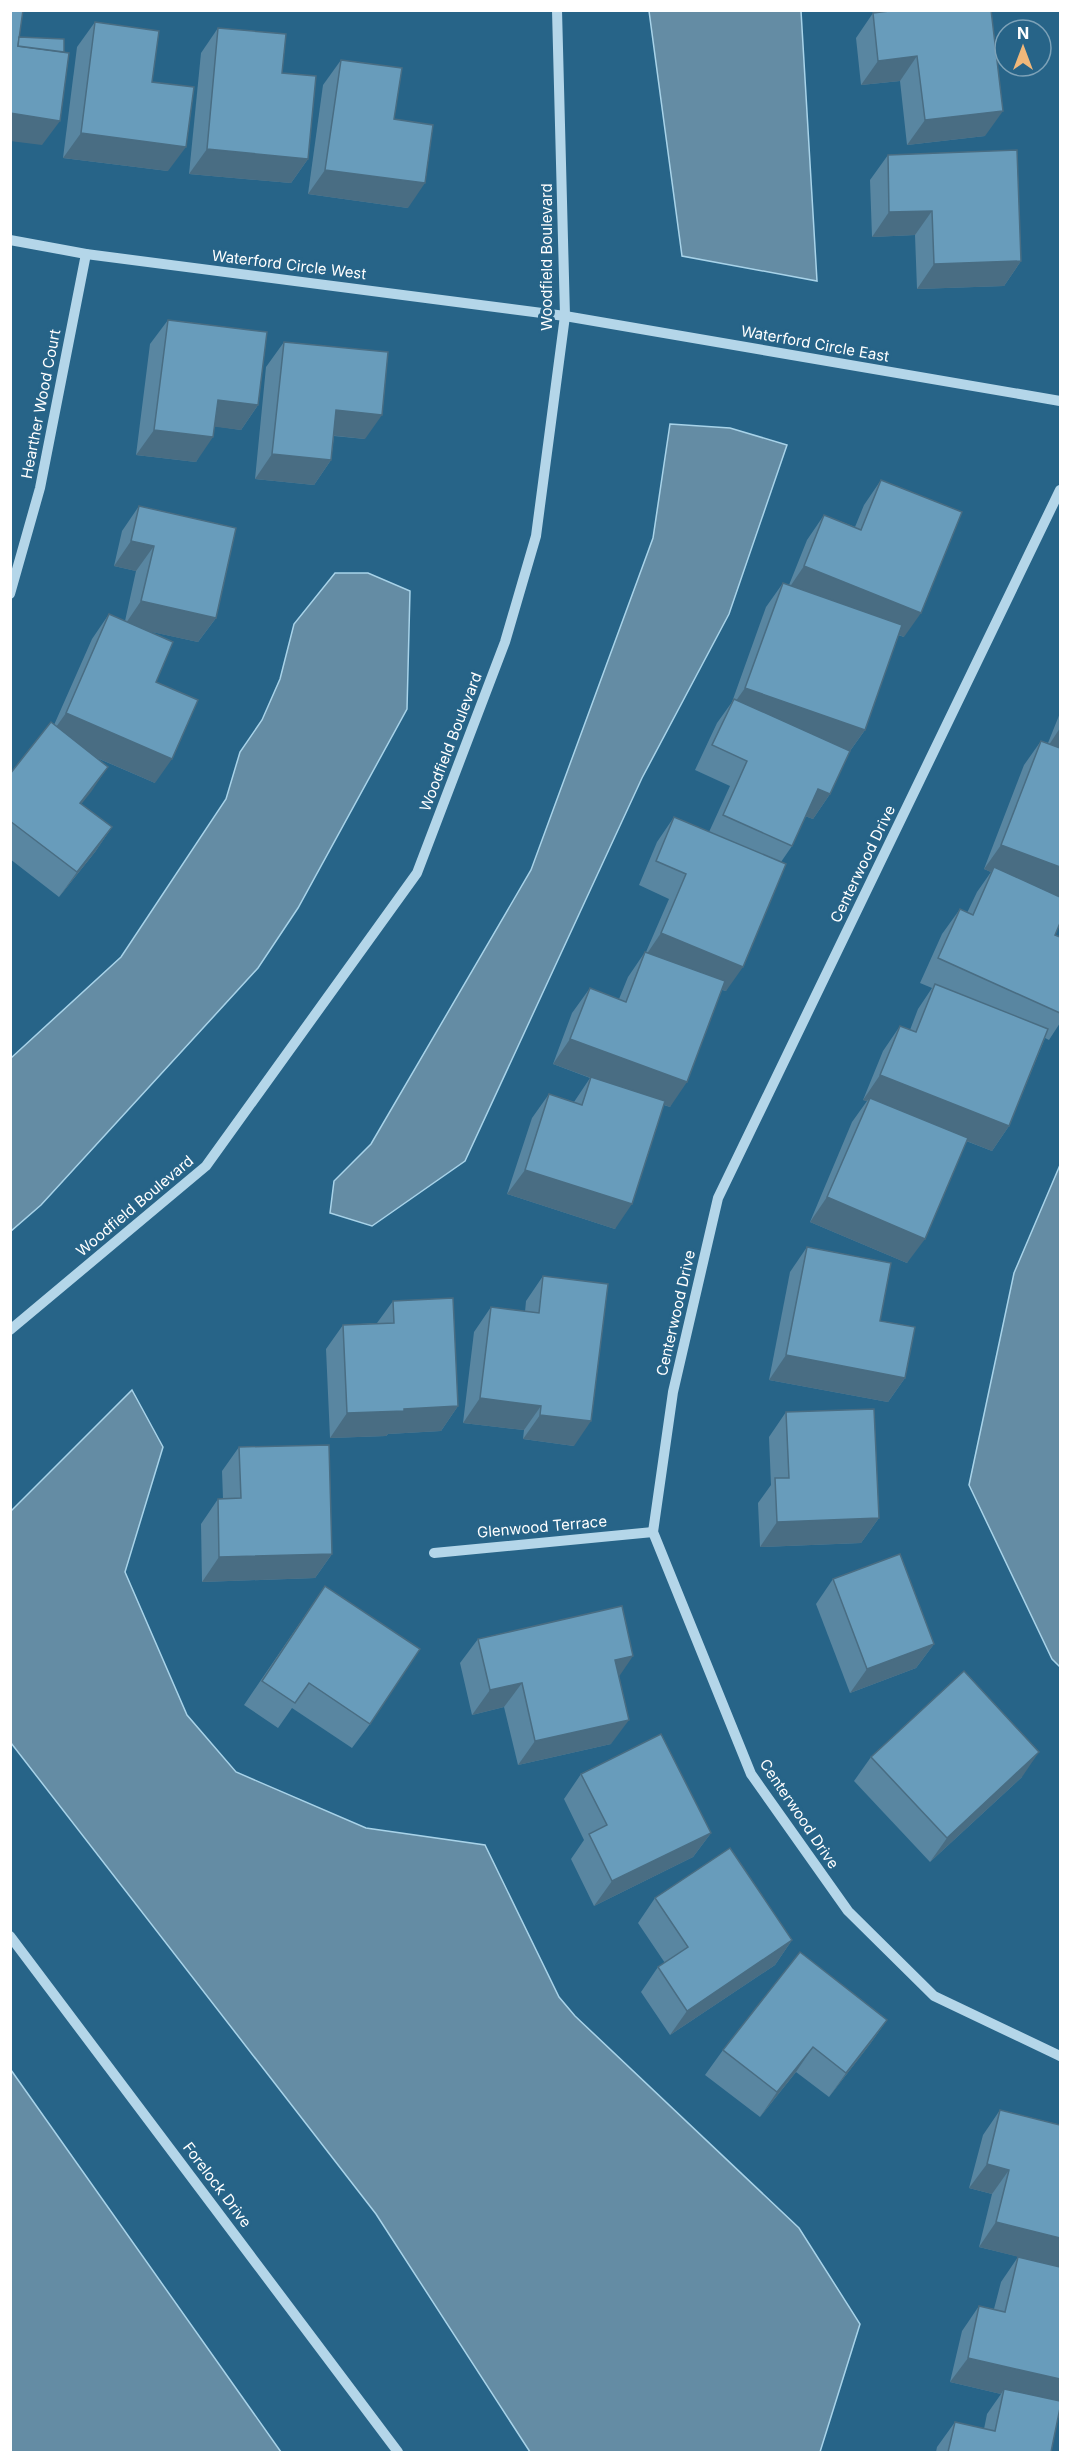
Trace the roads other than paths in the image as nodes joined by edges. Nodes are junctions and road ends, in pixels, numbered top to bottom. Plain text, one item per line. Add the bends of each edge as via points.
1 (556, 10) edge
2 (10, 240) edge
3 (86, 254) junction
4 (565, 316) junction
5 (1060, 401) edge
6 (1060, 490) edge
7 (10, 594) edge
8 (10, 1330) edge
9 (653, 1532) junction
10 (434, 1553) dead end
11 (10, 1936) edge
12 (1060, 2056) edge
13 (398, 2452) edge

1 - 4 street, Woodfield Boulevard
2 - 3 street, Waterford Circle West
3 - 4 street, Waterford Circle West
3 - 7 street, Hearther Wood Court via 39,488
4 - 5 street, Waterford Circle East
4 - 8 street, Woodfield Boulevard via 536,536 505,642 417,873 206,1166
6 - 9 street, Centerwood Drive via 718,1198 673,1392
9 - 10 street, Glenwood Terrace
9 - 12 street, Centerwood Drive via 751,1774 848,1911 934,1996
11 - 13 street, Forelock Drive

